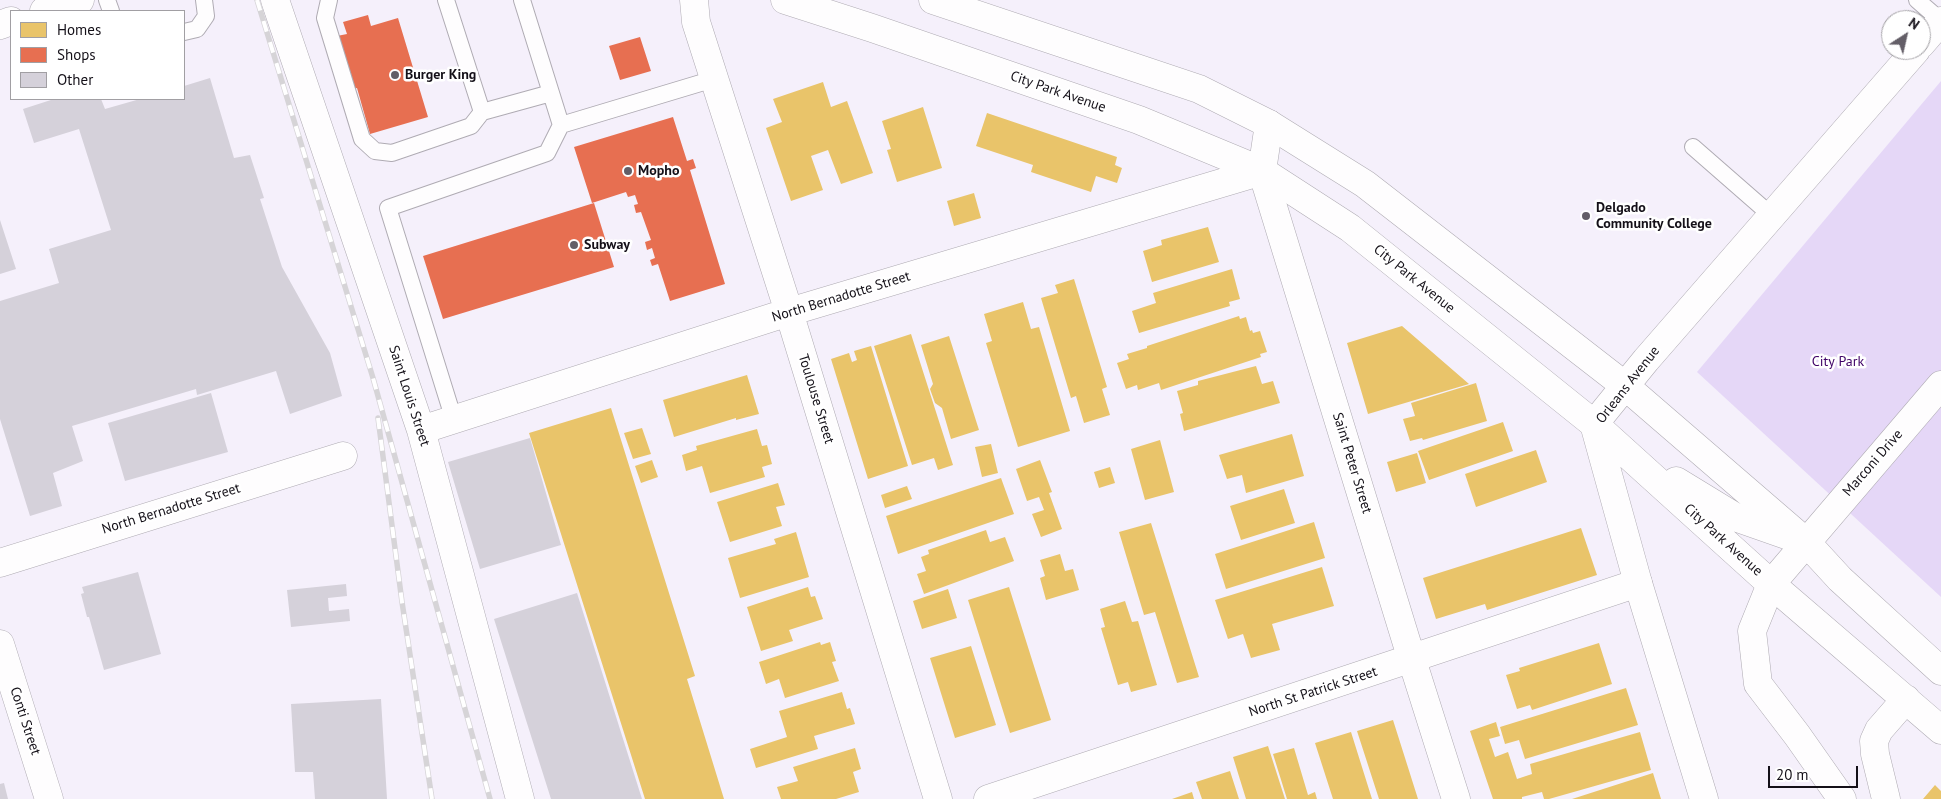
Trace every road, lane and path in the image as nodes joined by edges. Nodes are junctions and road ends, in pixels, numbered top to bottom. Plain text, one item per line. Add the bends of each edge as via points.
1 (80, 0) edge
2 (204, 0) edge
3 (275, 0) edge
4 (330, 0) edge
5 (446, 0) edge
6 (522, 0) edge
7 (694, 0) edge
8 (785, 0) edge
9 (933, 0) edge
10 (1917, 0) edge
11 (47, 10) edge
12 (1941, 21) edge
13 (185, 32) edge
14 (1931, 32) edge
15 (1907, 60) edge
16 (714, 79) junction
17 (551, 93) junction
18 (482, 112) junction
19 (1269, 124) junction
20 (561, 125) junction
21 (1693, 147) dead end
22 (1262, 172) junction
23 (1772, 216) junction
24 (789, 312) junction
25 (1624, 385) junction
26 (1941, 385) edge
27 (454, 420) junction
28 (1594, 424) junction
29 (421, 430) junction
30 (1622, 448) junction
31 (343, 456) dead end
32 (1806, 542) junction
33 (0, 563) edge
34 (1638, 583) junction
35 (1771, 584) junction
36 (0, 644) edge
37 (1412, 660) junction
38 (1941, 671) edge
39 (1906, 700) junction
40 (1941, 730) edge
41 (49, 799) edge
42 (520, 799) edge
43 (938, 799) edge
44 (988, 799) edge
45 (1456, 799) edge
46 (1704, 799) edge
47 (1842, 799) edge
48 (1886, 799) edge

1 - 11 street
2 - 13 lane via 206,16 196,29
3 - 29 street, Saint Louis Street
4 - 18 lane via 325,18 362,139 375,151 392,153 471,126
5 - 18 lane
6 - 17 lane
7 - 16 street, Toulouse Street via 696,22
8 - 22 street, City Park Avenue via 1138,120
9 - 19 street via 1199,89
10 - 12 lane
12 - 14 street
15 - 23 street, Orleans Avenue
16 - 20 lane
16 - 24 street, Toulouse Street
17 - 18 lane
17 - 20 lane
19 - 22 street, Saint Peter Street
19 - 25 street via 1365,184
20 - 27 lane via 546,154 388,208
21 - 23 lane
22 - 24 street, North Bernadotte Street
22 - 28 street, City Park Avenue via 1350,228
22 - 37 street, Saint Peter Street
23 - 25 street, Orleans Avenue
24 - 27 street, North Bernadotte Street
24 - 43 street, Toulouse Street
25 - 28 street, Orleans Avenue
25 - 32 street
26 - 32 street, Marconi Drive
27 - 29 street, North Bernadotte Street
28 - 30 street, City Park Avenue
28 - 34 street, Orleans Avenue
29 - 42 street, Saint Louis Street
30 - 32 street via 1735,517
30 - 35 street, City Park Avenue
31 - 33 street, North Bernadotte Street
32 - 35 street
32 - 38 street via 1840,579
34 - 37 street, North St Patrick Street
34 - 46 street, Orleans Avenue
35 - 39 street, City Park Avenue
35 - 47 street via 1752,631 1758,684
36 - 41 street, Conti Street
37 - 44 street, North St Patrick Street
37 - 45 street, Saint Peter Street
39 - 40 street, City Park Avenue
39 - 48 street via 1874,740

